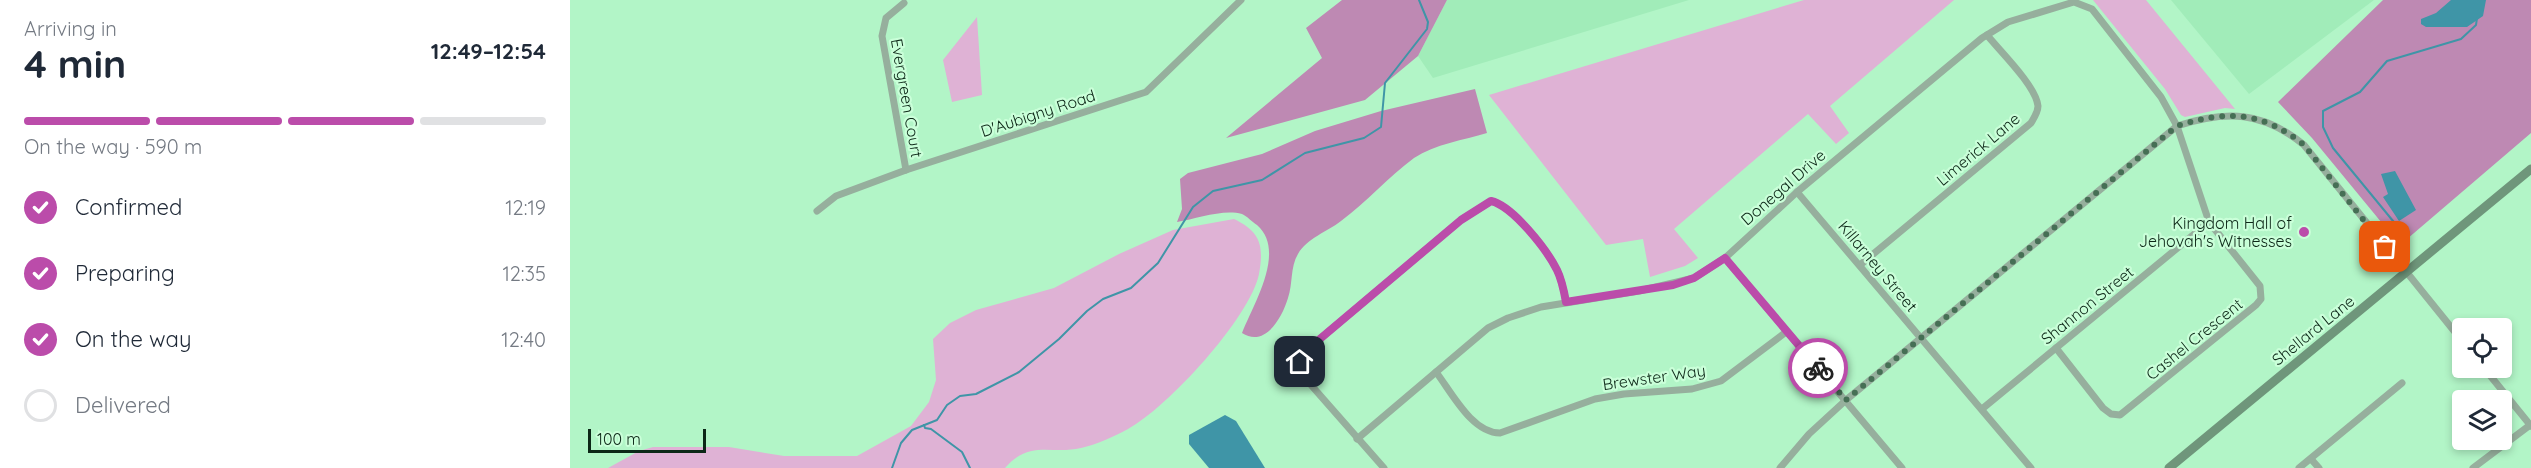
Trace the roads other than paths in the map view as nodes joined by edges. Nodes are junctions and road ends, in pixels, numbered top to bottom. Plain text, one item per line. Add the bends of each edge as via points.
1 (1241, 0) edge
2 (904, 3) dead end
3 (1987, 35) junction
4 (2177, 126) junction
5 (2531, 169) edge
6 (906, 170) junction
7 (1797, 192) junction
8 (817, 211) dead end
9 (2209, 222) junction
10 (1725, 258) junction
11 (1860, 264) junction
12 (2406, 273) junction
13 (1566, 302) junction
14 (2452, 329) edge
15 (1786, 332) junction
16 (1921, 338) junction
17 (2056, 348) junction
18 (1436, 372) junction
19 (2492, 378) edge
20 (2402, 383) dead end
21 (1846, 400) junction
22 (1982, 409) junction
23 (2531, 425) edge
24 (1357, 439) junction
25 (2311, 459) junction
26 (1384, 468) edge
27 (1780, 468) edge
28 (1902, 468) edge
29 (2031, 468) edge
30 (2169, 468) edge
31 (2299, 468) edge
32 (2319, 468) edge
33 (2473, 468) edge

1 - 6 street, D'Aubigny Road via 1146,92
2 - 6 street, Evergreen Court via 886,18 882,36
3 - 4 street, Donegal Drive via 2008,22 2074,2 2087,5 2156,87
3 - 7 street, Donegal Drive
3 - 11 street, Limerick Lane via 2036,94 2036,115
4 - 9 street, Cashel Crescent
4 - 12 street via 2229,114 2253,118 2290,133 2304,145
4 - 16 street
5 - 12 main road, Shellard Lane
6 - 8 street, D'Aubigny Road via 836,196
7 - 10 street, Donegal Drive
7 - 11 street, Killarney Street
9 - 17 street, Shannon Street
9 - 17 street, Cashel Crescent via 2260,286 2260,298 2129,411 2115,415 2107,412
10 - 13 street, Donegal Drive via 1694,278 1673,285
10 - 15 street
11 - 16 street, Killarney Street
12 - 14 street
12 - 30 main road, Shellard Lane
13 - 18 street, Donegal Drive via 1526,311 1488,328
13 - 24 street via 1551,260 1512,213 1491,201 1478,207 1302,356 1304,377
15 - 18 street, Brewster Way via 1721,381 1692,389 1595,399 1500,433 1488,433 1476,424
15 - 21 street
16 - 21 street
16 - 22 street, Killarney Street
17 - 22 street, Shannon Street
18 - 24 street, Donegal Drive
19 - 23 street
20 - 25 street
21 - 27 street
21 - 28 street
22 - 29 street, Killarney Street
23 - 33 street
24 - 26 street
25 - 31 street
25 - 32 street

